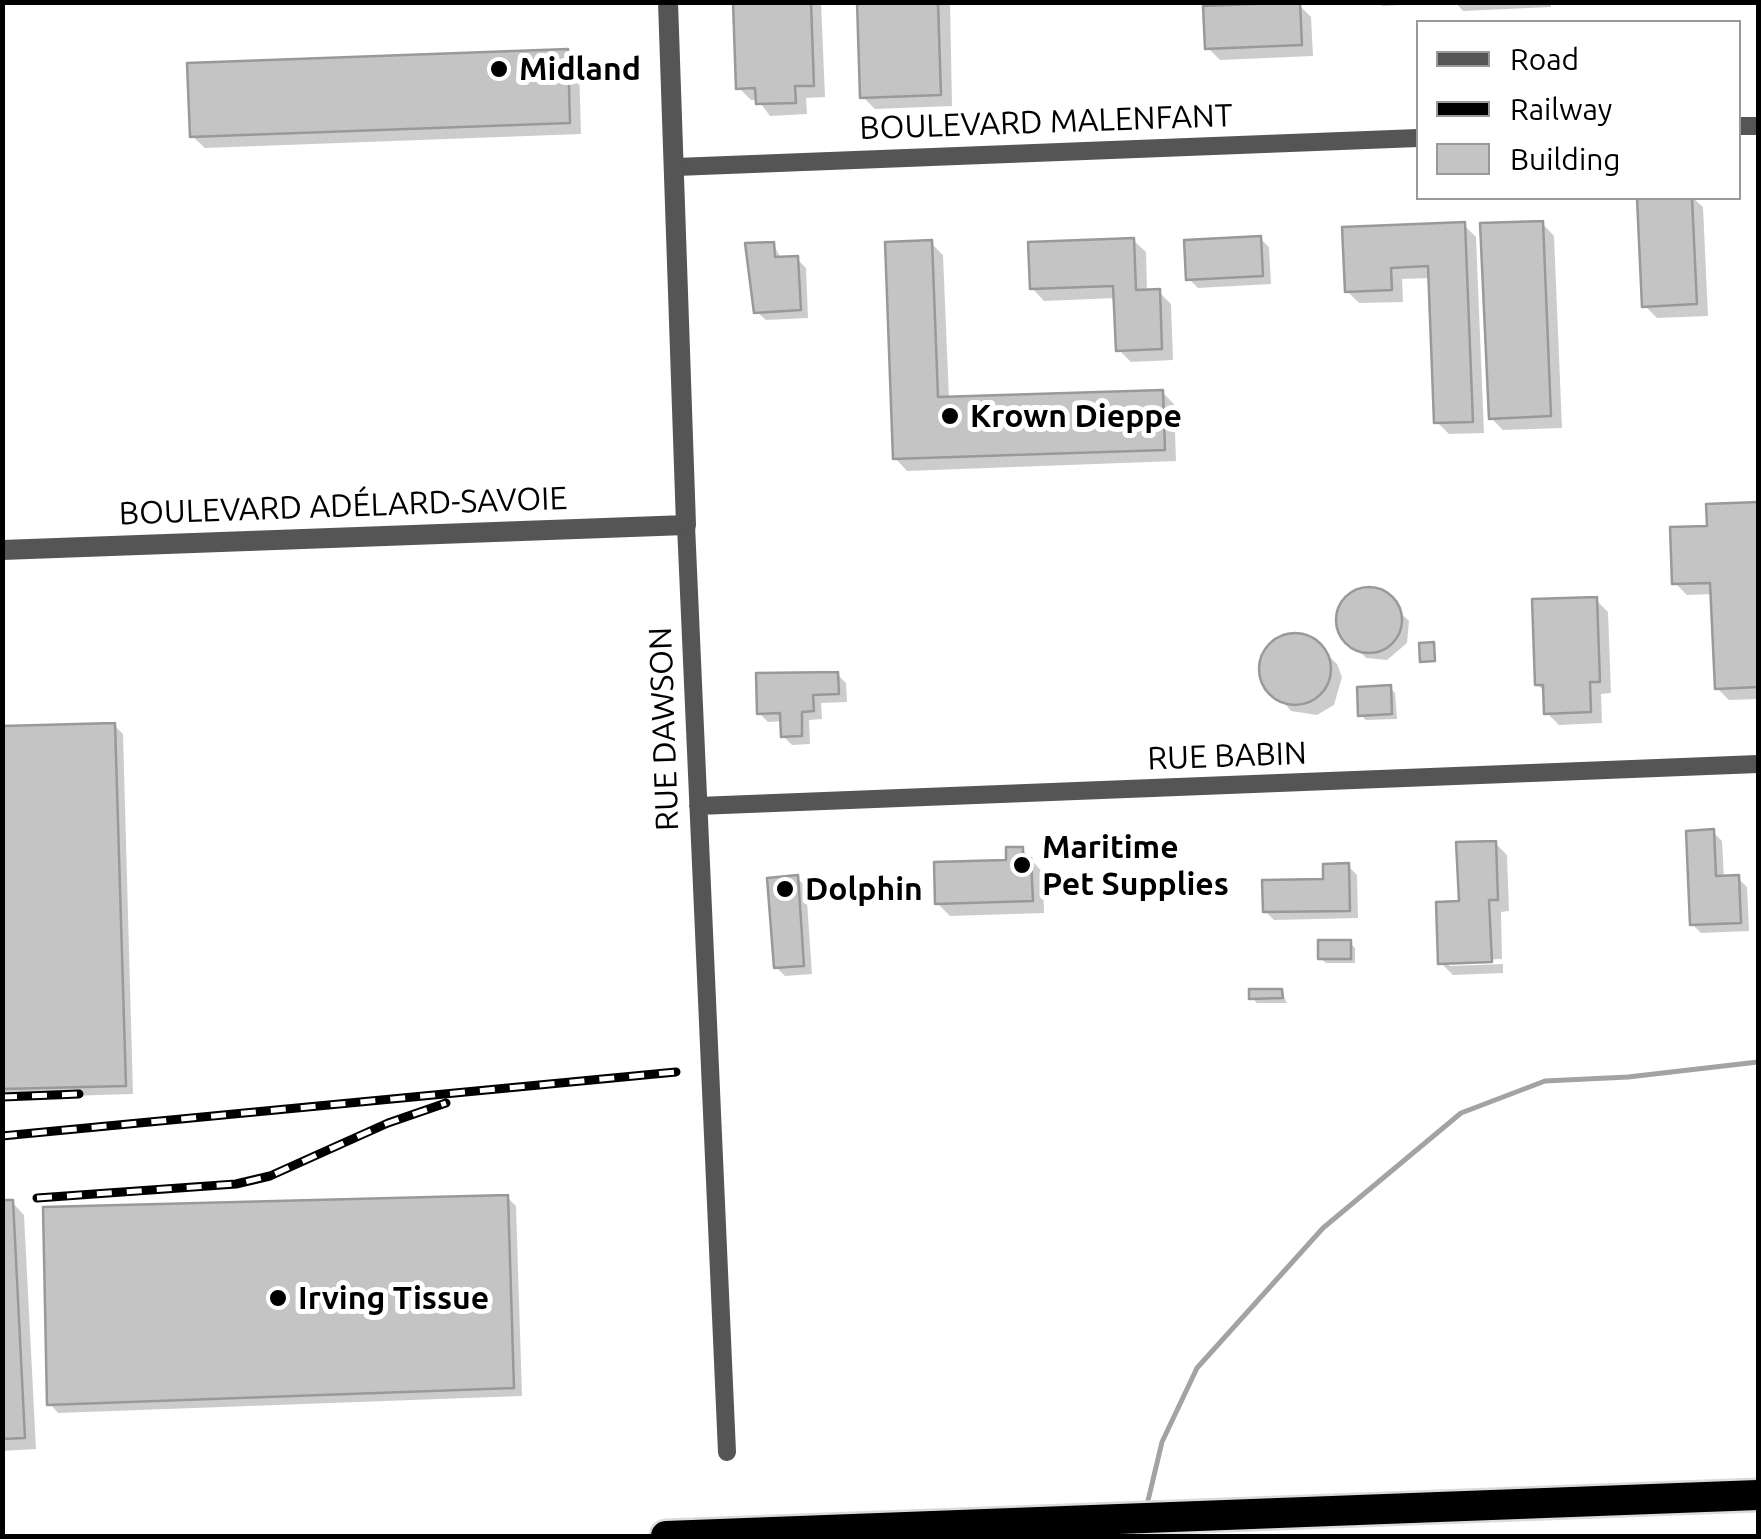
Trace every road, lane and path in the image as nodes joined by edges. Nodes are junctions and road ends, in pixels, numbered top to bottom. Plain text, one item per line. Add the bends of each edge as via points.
1 (668, 2) edge
2 (1416, 138) edge
3 (676, 167) junction
4 (686, 524) junction
5 (2, 550) edge
6 (1758, 764) edge
7 (698, 806) junction
8 (727, 1452) dead end
9 (1758, 1496) edge
10 (666, 1536) edge

1 - 3 street, RUE DAWSON
2 - 3 street, BOULEVARD MALENFANT
3 - 4 street, RUE DAWSON
4 - 5 street, BOULEVARD ADÉLARD-SAVOIE
4 - 7 street, RUE DAWSON
6 - 7 street, RUE BABIN
7 - 8 street, RUE DAWSON
9 - 10 highway

